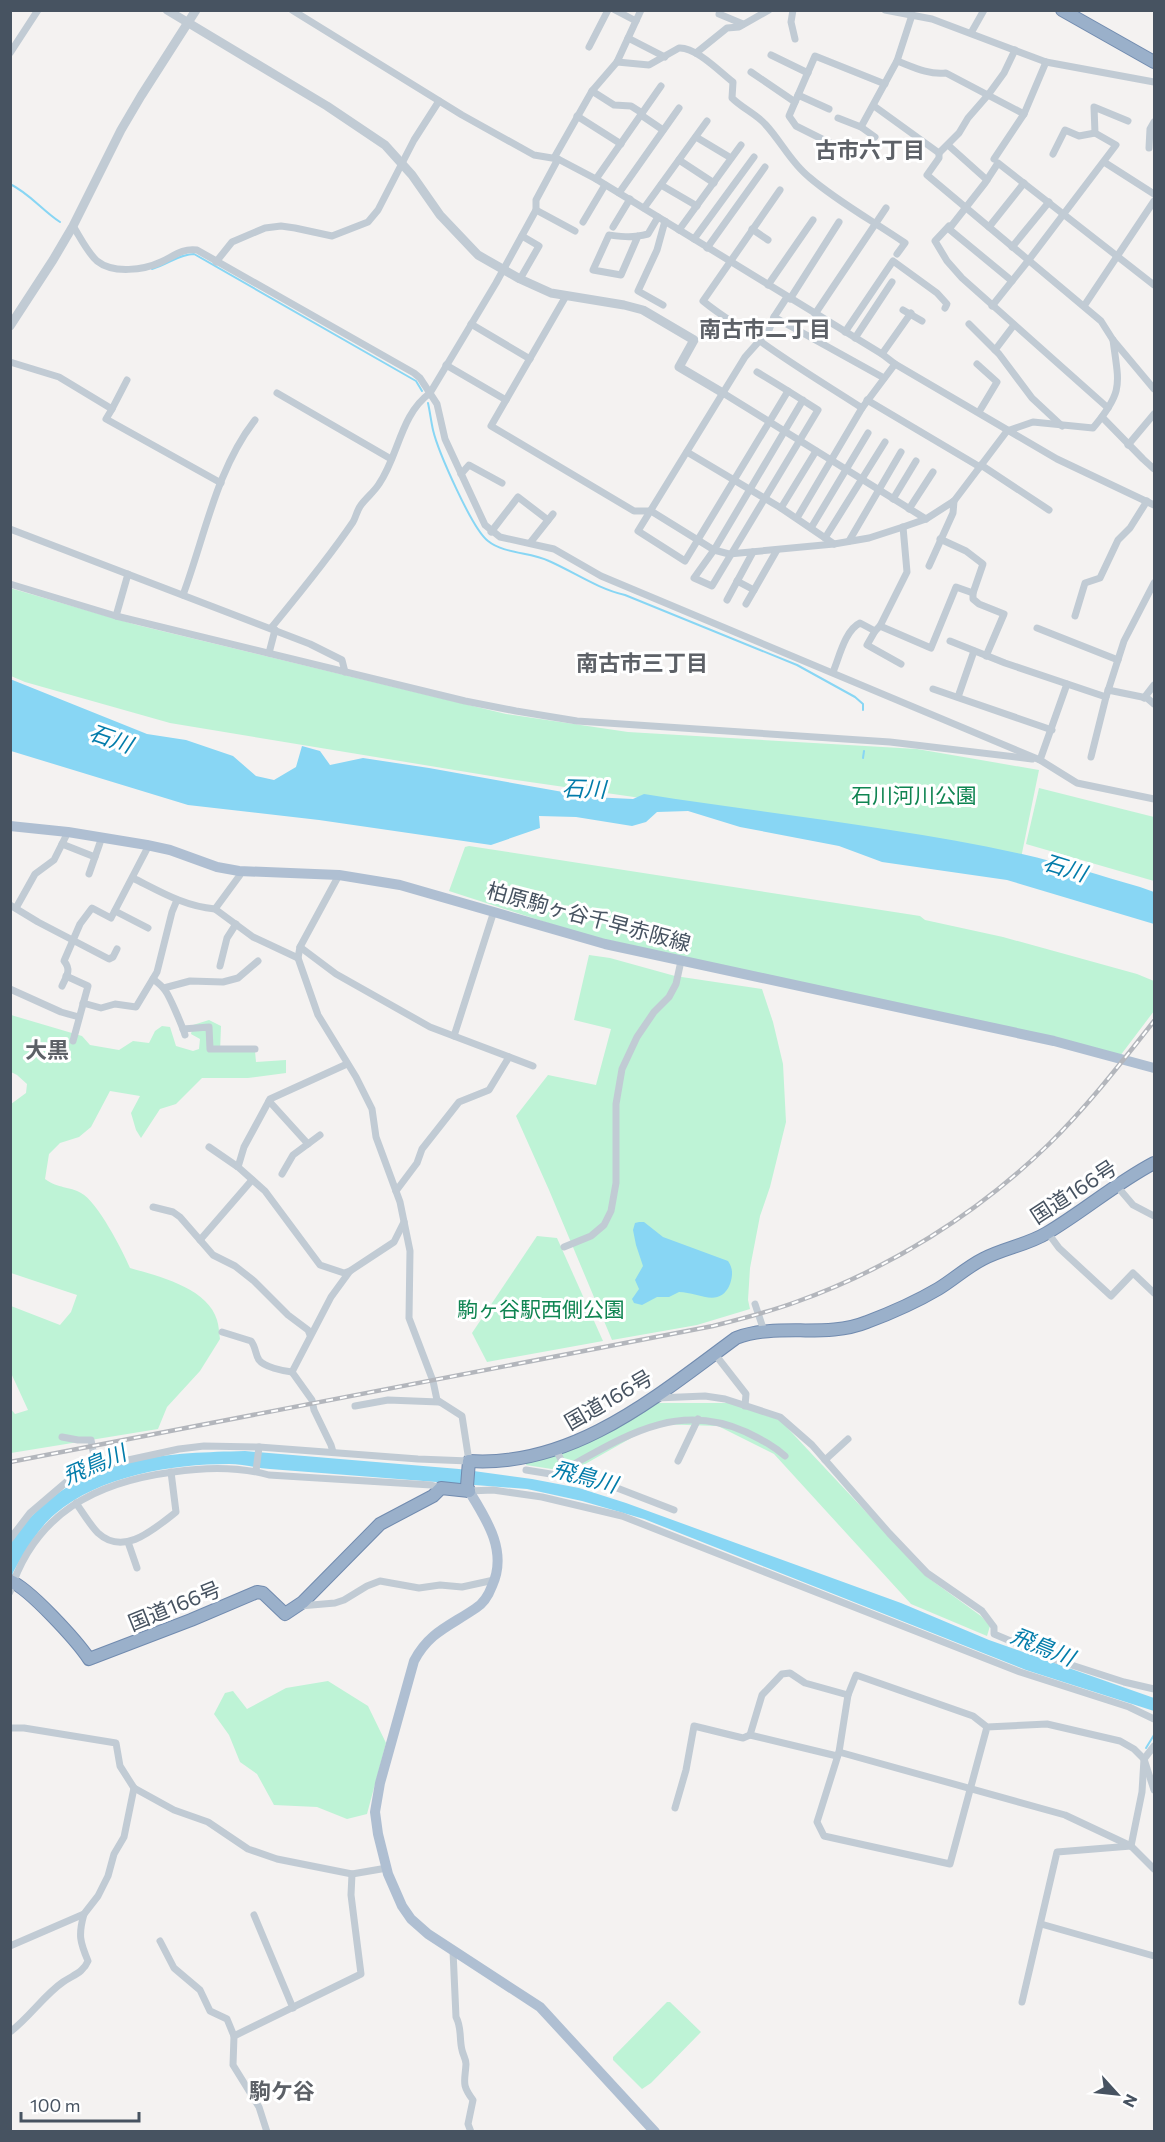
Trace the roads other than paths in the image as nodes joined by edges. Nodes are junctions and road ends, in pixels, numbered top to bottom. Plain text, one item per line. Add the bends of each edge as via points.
1 (38, 10) edge
2 (167, 10) edge
3 (196, 10) edge
4 (292, 10) edge
5 (608, 10) edge
6 (615, 10) edge
7 (641, 10) edge
8 (720, 10) edge
9 (769, 10) edge
10 (793, 10) edge
11 (885, 10) edge
12 (984, 10) edge
13 (1064, 11) edge
14 (628, 13) edge
15 (912, 15) junction
16 (636, 21) junction
17 (189, 23) junction
18 (743, 24) junction
19 (971, 33) junction
20 (628, 38) junction
21 (795, 39) dead end
22 (589, 47) dead end
23 (1015, 50) junction
24 (696, 52) junction
25 (10, 53) edge
26 (771, 55) dead end
27 (665, 57) junction
28 (1154, 60) edge
29 (897, 61) junction
30 (617, 62) junction
31 (1046, 62) junction
32 (751, 72) dead end
33 (808, 73) junction
34 (1155, 82) edge
35 (885, 84) junction
36 (661, 86) dead end
37 (592, 91) junction
38 (988, 95) junction
39 (797, 98) junction
40 (439, 101) junction
41 (874, 106) junction
42 (679, 108) dead end
43 (829, 110) dead end
44 (641, 114) junction
45 (1024, 114) junction
46 (577, 116) junction
47 (838, 118) dead end
48 (1128, 121) dead end
49 (707, 122) dead end
50 (1155, 122) edge
51 (861, 127) junction
52 (663, 130) junction
53 (1095, 133) junction
54 (696, 137) junction
55 (875, 137) dead end
56 (621, 144) junction
57 (741, 145) dead end
58 (948, 145) junction
59 (1149, 148) dead end
60 (846, 151) dead end
61 (939, 153) junction
62 (1053, 154) dead end
63 (754, 157) dead end
64 (556, 158) junction
65 (731, 158) junction
66 (994, 159) dead end
67 (678, 160) junction
68 (402, 162) junction
69 (1104, 162) junction
70 (765, 167) dead end
71 (596, 179) junction
72 (987, 180) junction
73 (714, 183) junction
74 (1024, 183) junction
75 (605, 184) junction
76 (661, 185) junction
77 (780, 190) dead end
78 (619, 193) junction
79 (726, 194) junction
80 (1155, 194) edge
81 (630, 199) junction
82 (1155, 201) edge
83 (1049, 202) junction
84 (740, 203) junction
85 (697, 206) junction
86 (965, 207) junction
87 (644, 208) junction
88 (886, 208) dead end
89 (536, 210) junction
90 (1064, 214) junction
91 (658, 217) junction
92 (813, 220) dead end
93 (665, 221) junction
94 (583, 222) dead end
95 (839, 222) dead end
96 (875, 223) junction
97 (951, 224) junction
98 (73, 226) junction
99 (613, 227) dead end
100 (989, 227) junction
101 (752, 229) junction
102 (679, 230) junction
103 (574, 231) dead end
104 (522, 236) junction
105 (638, 236) junction
106 (694, 239) junction
107 (768, 240) dead end
108 (1012, 247) junction
109 (707, 248) junction
110 (897, 254) dead end
111 (1119, 256) junction
112 (729, 261) junction
113 (1028, 261) junction
114 (216, 262) junction
115 (503, 270) junction
116 (520, 279) junction
117 (1012, 281) junction
118 (892, 282) dead end
119 (768, 285) junction
120 (1155, 285) edge
121 (566, 296) junction
122 (789, 298) junction
123 (663, 305) dead end
124 (992, 306) junction
125 (1084, 306) junction
126 (945, 308) dead end
127 (815, 314) junction
128 (774, 317) junction
129 (922, 321) dead end
130 (471, 324) junction
131 (969, 324) dead end
132 (1014, 325) junction
133 (10, 326) edge
134 (845, 332) junction
135 (855, 338) junction
136 (759, 340) junction
137 (1113, 340) junction
138 (995, 350) junction
139 (882, 354) junction
140 (530, 359) junction
141 (10, 362) edge
142 (895, 364) junction
143 (977, 364) dead end
144 (446, 365) junction
145 (757, 372) dead end
146 (884, 378) junction
147 (127, 380) dead end
148 (1155, 389) edge
149 (788, 391) junction
150 (277, 393) dead end
151 (430, 393) junction
152 (723, 393) junction
153 (506, 400) junction
154 (803, 400) junction
155 (867, 400) junction
156 (112, 408) junction
157 (862, 408) junction
158 (1108, 408) junction
159 (979, 412) junction
160 (1155, 414) edge
161 (1102, 417) junction
162 (255, 420) dead end
163 (770, 423) junction
164 (1062, 426) junction
165 (1009, 430) junction
166 (783, 431) junction
167 (868, 433) dead end
168 (800, 441) junction
169 (885, 442) dead end
170 (1128, 445) junction
171 (816, 451) junction
172 (687, 452) junction
173 (901, 452) dead end
174 (391, 459) junction
175 (832, 461) junction
176 (916, 461) dead end
177 (980, 466) junction
178 (1155, 469) edge
179 (847, 470) junction
180 (933, 472) dead end
181 (461, 474) junction
182 (861, 480) junction
183 (734, 481) junction
184 (221, 483) junction
185 (502, 483) dead end
186 (749, 490) junction
187 (878, 490) junction
188 (893, 499) junction
189 (765, 500) junction
190 (954, 501) junction
191 (1147, 501) junction
192 (1155, 505) edge
193 (782, 508) junction
194 (909, 509) junction
195 (1049, 510) dead end
196 (651, 511) junction
197 (797, 519) junction
198 (926, 519) junction
199 (903, 527) junction
200 (811, 528) junction
201 (10, 529) edge
202 (492, 532) junction
203 (825, 538) junction
204 (940, 539) junction
205 (698, 540) junction
206 (849, 541) junction
207 (530, 543) junction
208 (834, 544) junction
209 (777, 549) junction
210 (714, 550) junction
211 (753, 552) junction
212 (732, 554) junction
213 (929, 566) dead end
214 (128, 574) junction
215 (737, 581) junction
216 (1155, 583) edge
217 (10, 584) edge
218 (754, 590) junction
219 (973, 593) junction
220 (183, 595) junction
221 (727, 600) dead end
222 (746, 604) dead end
223 (116, 616) junction
224 (1075, 616) dead end
225 (1037, 628) dead end
226 (273, 629) junction
227 (878, 629) junction
228 (950, 642) dead end
229 (974, 651) junction
230 (269, 653) junction
231 (986, 656) junction
232 (1118, 660) junction
233 (901, 664) dead end
234 (345, 672) junction
235 (833, 672) junction
236 (1067, 684) junction
237 (1155, 685) edge
238 (933, 689) dead end
239 (1107, 693) junction
240 (958, 697) junction
241 (1144, 698) junction
242 (1155, 704) edge
243 (1052, 730) junction
244 (1091, 758) dead end
245 (1040, 760) junction
246 (1155, 799) edge
247 (10, 826) edge
248 (68, 832) junction
249 (102, 837) junction
250 (62, 843) junction
251 (149, 845) junction
252 (95, 857) junction
253 (239, 871) junction
254 (89, 874) dead end
255 (339, 875) junction
256 (133, 878) junction
257 (177, 900) junction
258 (13, 908) edge
259 (215, 909) junction
260 (115, 911) junction
261 (494, 911) junction
262 (236, 924) junction
263 (148, 928) dead end
264 (73, 941) junction
265 (300, 948) junction
266 (117, 949) dead end
267 (298, 958) junction
268 (258, 961) dead end
269 (681, 961) junction
270 (220, 966) dead end
271 (66, 976) junction
272 (153, 979) junction
273 (62, 986) dead end
274 (164, 988) junction
275 (10, 989) edge
276 (83, 1003) junction
277 (78, 1017) junction
278 (454, 1036) junction
279 (73, 1041) dead end
280 (255, 1048) dead end
281 (509, 1057) junction
282 (347, 1065) junction
283 (533, 1066) dead end
284 (1155, 1068) edge
285 (268, 1101) junction
286 (320, 1135) dead end
287 (308, 1144) junction
288 (209, 1147) dead end
289 (1155, 1163) edge
290 (238, 1167) junction
291 (282, 1174) dead end
292 (252, 1180) junction
293 (1116, 1185) junction
294 (396, 1191) junction
295 (153, 1207) dead end
296 (1155, 1216) edge
297 (404, 1222) junction
298 (1048, 1233) junction
299 (200, 1240) junction
300 (564, 1247) dead end
301 (350, 1271) junction
302 (1155, 1293) edge
303 (755, 1304) dead end
304 (764, 1331) junction
305 (222, 1332) dead end
306 (310, 1335) junction
307 (714, 1353) junction
308 (292, 1372) junction
309 (653, 1398) junction
310 (439, 1402) junction
311 (355, 1406) dead end
312 (745, 1406) junction
313 (698, 1419) junction
314 (62, 1437) dead end
315 (848, 1439) dead end
316 (259, 1448) junction
317 (556, 1449) junction
318 (333, 1452) junction
319 (784, 1456) dead end
320 (825, 1460) junction
321 (678, 1461) dead end
322 (468, 1464) junction
323 (96, 1467) junction
324 (565, 1469) junction
325 (256, 1470) junction
326 (526, 1470) dead end
327 (171, 1472) junction
328 (569, 1477) junction
329 (441, 1488) junction
330 (468, 1489) junction
331 (76, 1503) junction
332 (674, 1510) dead end
333 (10, 1539) edge
334 (128, 1542) junction
335 (137, 1568) dead end
336 (495, 1580) junction
337 (11, 1584) edge
338 (297, 1607) junction
339 (1155, 1689) edge
340 (848, 1695) junction
341 (1155, 1719) edge
342 (987, 1727) junction
343 (10, 1728) edge
344 (750, 1736) junction
345 (1155, 1746) edge
346 (838, 1754) junction
347 (1144, 1759) junction
348 (134, 1788) junction
349 (970, 1790) junction
350 (1155, 1790) edge
351 (675, 1808) dead end
352 (1131, 1846) junction
353 (387, 1868) junction
354 (1155, 1869) edge
355 (352, 1874) junction
356 (84, 1914) junction
357 (254, 1915) dead end
358 (1041, 1924) junction
359 (160, 1941) dead end
360 (10, 1946) edge
361 (453, 1951) junction
362 (1155, 1956) edge
363 (1022, 2002) dead end
364 (293, 2008) junction
365 (10, 2032) edge
366 (234, 2036) junction
367 (267, 2132) edge
368 (471, 2132) edge
369 (656, 2132) edge

1 - 25 street
2 - 17 street
3 - 17 street
4 - 40 street
5 - 22 street
6 - 14 street
7 - 16 street
8 - 18 street via 719,14
9 - 18 street
10 - 21 street
11 - 15 street
12 - 19 street
13 - 28 highway
14 - 16 street
15 - 19 street
15 - 29 street
16 - 20 street
17 - 68 street via 362,128
17 - 98 street via 131,113
18 - 24 street via 727,28
19 - 23 street
20 - 27 street
20 - 30 street
23 - 31 street
23 - 38 street
24 - 27 street via 684,47
24 - 96 street via 733,82 732,98 763,121 808,177
26 - 33 street
27 - 30 street via 649,65
29 - 35 street
29 - 38 street via 946,74
30 - 37 street
31 - 34 street
31 - 45 street
32 - 39 street
33 - 35 street via 815,56
33 - 39 street
35 - 41 street
36 - 44 street
37 - 44 street via 614,105 631,106
37 - 46 street
38 - 45 street
38 - 58 street
39 - 43 street
39 - 60 street via 789,116 796,126
40 - 64 street via 534,155
40 - 68 street
41 - 51 street
41 - 61 street
42 - 52 street
44 - 52 street
44 - 56 street
45 - 66 street
46 - 56 street
46 - 64 street
47 - 51 street
48 - 53 street via 1094,107
49 - 54 street
50 - 59 street via 1150,129
51 - 55 street
52 - 78 street
53 - 62 street via 1079,136 1065,130
53 - 69 street via 1116,145
54 - 65 street
54 - 67 street
56 - 71 street
57 - 65 street
58 - 61 street
58 - 72 street
61 - 86 street via 927,175
63 - 79 street
64 - 71 street
64 - 89 street via 536,200
65 - 73 street
67 - 73 street
67 - 76 street
68 - 114 street via 368,222 332,236 281,226 265,228 232,243
68 - 115 street via 460,238
69 - 80 street
69 - 90 street
70 - 84 street
71 - 75 street
72 - 74 street via 998,163
72 - 86 street
73 - 85 street
74 - 83 street
74 - 100 street
75 - 78 street
75 - 94 street
76 - 85 street
76 - 87 street
77 - 101 street
78 - 81 street
79 - 84 street
79 - 106 street
81 - 87 street
81 - 99 street
82 - 111 street
83 - 90 street
83 - 108 street
84 - 109 street
85 - 102 street
86 - 97 street
86 - 100 street
87 - 91 street
88 - 96 street
89 - 103 street
89 - 104 street
90 - 111 street
90 - 113 street
91 - 93 street
91 - 105 street via 648,234
92 - 119 street
93 - 102 street
93 - 123 street via 638,291
95 - 122 street
96 - 110 street via 904,243
96 - 127 street
97 - 117 street via 949,229
97 - 124 street via 935,241 947,261
98 - 114 street via 93,257 108,267 143,268 190,249
98 - 133 street
100 - 108 street
101 - 107 street
101 - 112 street
102 - 106 street
104 - 115 street
104 - 116 street via 539,246
105 - 105 street via 609,235 592,270 621,276
106 - 109 street
108 - 113 street
109 - 112 street
111 - 120 street
111 - 125 street
112 - 119 street
112 - 136 street via 703,301
113 - 117 street
113 - 125 street
114 - 151 street via 414,373
115 - 116 street
115 - 130 street
116 - 121 street
117 - 124 street
118 - 135 street
119 - 122 street
121 - 140 street
121 - 152 street via 644,310 694,340 679,367
122 - 127 street
122 - 128 street
124 - 132 street
125 - 137 street via 1101,321
126 - 134 street via 948,304 937,293 893,261
127 - 134 street
128 - 136 street
128 - 146 street
129 - 139 street via 907,311
130 - 140 street
130 - 144 street
131 - 138 street
132 - 138 street
132 - 158 street
134 - 135 street
135 - 139 street
136 - 152 street
136 - 157 street
137 - 148 street
137 - 158 street via 1118,389
138 - 164 street via 1032,398
139 - 142 street
140 - 153 street
141 - 156 street via 59,377
142 - 146 street
142 - 159 street
143 - 159 street via 997,382
144 - 151 street
144 - 153 street
145 - 149 street
146 - 155 street
147 - 156 street
149 - 154 street
149 - 163 street
150 - 174 street
151 - 174 street via 421,400 404,428
151 - 181 street
152 - 163 street
152 - 172 street
153 - 196 street via 491,426 634,511
154 - 166 street
154 - 168 street via 818,410
155 - 157 street
155 - 177 street
156 - 184 street via 106,419
157 - 175 street
158 - 161 street
159 - 165 street
160 - 170 street
161 - 164 street via 1093,428
161 - 170 street
162 - 184 street via 240,439
163 - 166 street
163 - 183 street
164 - 165 street via 1034,422
165 - 177 street
165 - 191 street via 1057,459
166 - 168 street
166 - 186 street
167 - 179 street
168 - 171 street
168 - 189 street
169 - 182 street
170 - 178 street
171 - 175 street
171 - 193 street
172 - 183 street
172 - 196 street
173 - 187 street
174 - 226 street via 355,520
175 - 179 street
175 - 197 street
176 - 188 street
177 - 190 street
177 - 195 street
179 - 182 street
179 - 200 street
180 - 194 street
181 - 185 street via 469,465
181 - 202 street via 484,525
182 - 187 street
182 - 203 street
183 - 186 street
183 - 205 street
184 - 220 street
186 - 189 street
186 - 210 street
187 - 188 street
187 - 206 street
188 - 194 street
189 - 193 street
189 - 212 street
190 - 198 street
190 - 204 street
191 - 192 street
191 - 224 street via 1118,540 1100,578 1085,583
193 - 197 street
194 - 198 street
196 - 205 street
196 - 205 street via 638,531 669,552 685,561
197 - 200 street
198 - 199 street
199 - 206 street
199 - 227 street via 907,572
200 - 203 street
201 - 214 street
202 - 207 street
202 - 207 street via 518,497 550,517
203 - 208 street
204 - 213 street
204 - 219 street via 984,564
205 - 210 street
206 - 208 street
207 - 235 street via 554,549 601,576
208 - 209 street
209 - 211 street
209 - 218 street
210 - 212 street
210 - 212 street via 694,578 712,586
211 - 212 street
211 - 215 street
214 - 220 street
214 - 223 street
215 - 218 street
215 - 221 street
216 - 232 street via 1124,640
217 - 223 street
218 - 222 street
219 - 227 street via 956,588 931,648
219 - 231 street via 980,604 1004,614
220 - 226 street
223 - 230 street
225 - 232 street
226 - 230 street
226 - 234 street via 342,660
227 - 233 street via 867,645
227 - 235 street via 856,624
228 - 229 street
229 - 231 street
229 - 240 street
230 - 234 street
231 - 236 street
232 - 239 street
234 - 245 street via 465,701 577,721 890,742
235 - 245 street
236 - 239 street
236 - 243 street
237 - 241 street
238 - 240 street
239 - 241 street
239 - 244 street
240 - 243 street
241 - 242 street
243 - 245 street
245 - 246 street via 1077,783
247 - 248 main road, 柏原駒ヶ谷千早赤阪線
248 - 249 main road, 柏原駒ヶ谷千早赤阪線
248 - 250 street
249 - 251 main road, 柏原駒ヶ谷千早赤阪線
249 - 252 street
250 - 252 street
250 - 258 street via 54,860 35,874
251 - 253 main road, 柏原駒ヶ谷千早赤阪線
251 - 256 street
252 - 254 street
253 - 255 main road, 柏原駒ヶ谷千早赤阪線
253 - 259 street
255 - 261 main road, 柏原駒ヶ谷千早赤阪線 via 400,885
255 - 265 street
256 - 257 street
256 - 260 street
257 - 259 street via 196,908
257 - 272 street
258 - 264 street
259 - 262 street
260 - 263 street
260 - 264 street via 111,918 92,908
261 - 269 main road, 柏原駒ヶ谷千早赤阪線 via 605,944
261 - 278 street
262 - 267 street via 253,937
262 - 270 street via 227,938
264 - 266 street via 110,959
264 - 271 street via 64,961 68,966
265 - 267 street
265 - 278 street via 336,974 420,1022
267 - 282 street via 318,1015
268 - 274 street via 238,978 224,982 190,981
269 - 284 main road, 柏原駒ヶ谷千早赤阪線 via 1054,1041
269 - 300 street via 669,997 637,1037 622,1069 615,1104 616,1183 612,1211 591,1236
271 - 273 street
271 - 276 street via 88,986
272 - 274 street
272 - 276 street via 136,1007 115,1004 101,1008
274 - 280 street via 184,1032 209,1027 210,1049
275 - 277 street
276 - 277 street
277 - 279 street
278 - 281 street
281 - 283 street
281 - 294 street via 489,1090 459,1102 422,1149 417,1163
282 - 285 street
282 - 294 street via 370,1103 376,1137
285 - 287 street
285 - 290 street
286 - 287 street
287 - 291 street via 293,1155
288 - 290 street
289 - 293 highway, 国道166号
290 - 292 street
292 - 299 street
292 - 301 street via 265,1191 320,1265 344,1273
293 - 296 street via 1133,1204
293 - 298 highway, 国道166号
294 - 297 street
295 - 299 street via 173,1212
297 - 301 street via 394,1242
297 - 310 street via 411,1267 409,1317
298 - 302 street via 1111,1296 1134,1273
298 - 304 highway, 国道166号 via 982,1259 938,1290 865,1323 812,1332
299 - 306 street via 213,1255 254,1281
301 - 306 street
303 - 304 street
304 - 307 highway, 国道166号 via 736,1338
305 - 308 street via 251,1341 264,1364
306 - 308 street
307 - 309 highway, 国道166号
307 - 312 street via 746,1394
308 - 318 street via 312,1400
309 - 312 street via 705,1396
309 - 317 highway, 国道166号 via 600,1431
310 - 311 street via 388,1400
310 - 322 street via 462,1416
312 - 320 street via 780,1417
313 - 319 street via 729,1425 766,1442
313 - 321 street via 686,1454
313 - 324 street via 652,1425 621,1437
314 - 323 street via 91,1440
315 - 320 street
316 - 318 street
316 - 323 street via 204,1446
316 - 325 street
317 - 322 highway, 国道166号 via 514,1460
317 - 324 street
318 - 322 street
320 - 339 street via 927,1574 982,1611 994,1627 994,1634 1063,1662
322 - 330 highway
323 - 333 street via 71,1478 55,1491 30,1513
324 - 328 street
325 - 327 street
325 - 329 street via 269,1475
326 - 328 street
327 - 331 street via 110,1485
327 - 334 street via 176,1512 150,1532
328 - 332 street via 617,1488
329 - 330 highway
329 - 338 highway via 380,1524
330 - 336 main road via 498,1549
330 - 341 street via 542,1497 622,1516 1020,1672
331 - 334 street via 108,1541
331 - 337 street via 37,1538
334 - 335 street
336 - 338 street via 462,1587 420,1588 380,1581 335,1603
336 - 353 main road via 479,1606 431,1637 414,1661 375,1812
337 - 338 highway, 国道166号 via 29,1594 89,1659 257,1592 285,1614
340 - 342 street via 856,1675 973,1716
340 - 344 street via 782,1674 762,1695
340 - 346 street
342 - 347 street via 1047,1724 1120,1741
342 - 349 street
343 - 348 street via 116,1743 120,1766
344 - 346 street
344 - 351 street via 743,1738 694,1726
345 - 347 street
346 - 349 street
346 - 349 street via 817,1822 824,1836 950,1864
347 - 350 street
347 - 352 street
348 - 355 street via 174,1810 208,1822 248,1849
348 - 356 street via 124,1837 98,1896
349 - 352 street via 1065,1815
352 - 354 street
352 - 358 street via 1058,1852
353 - 355 street
353 - 361 main road via 411,1919
355 - 364 street via 361,1974
356 - 360 street
356 - 365 street via 80,1943 88,1961 85,1970 51,1992
357 - 364 street
358 - 362 street
358 - 363 street
359 - 366 street via 174,1968 200,1990 210,2011 227,2019
361 - 368 street via 456,2017 466,2061 463,2080 473,2100 468,2124
361 - 369 main road via 540,2007
364 - 366 street
366 - 367 street via 233,2065 258,2107

